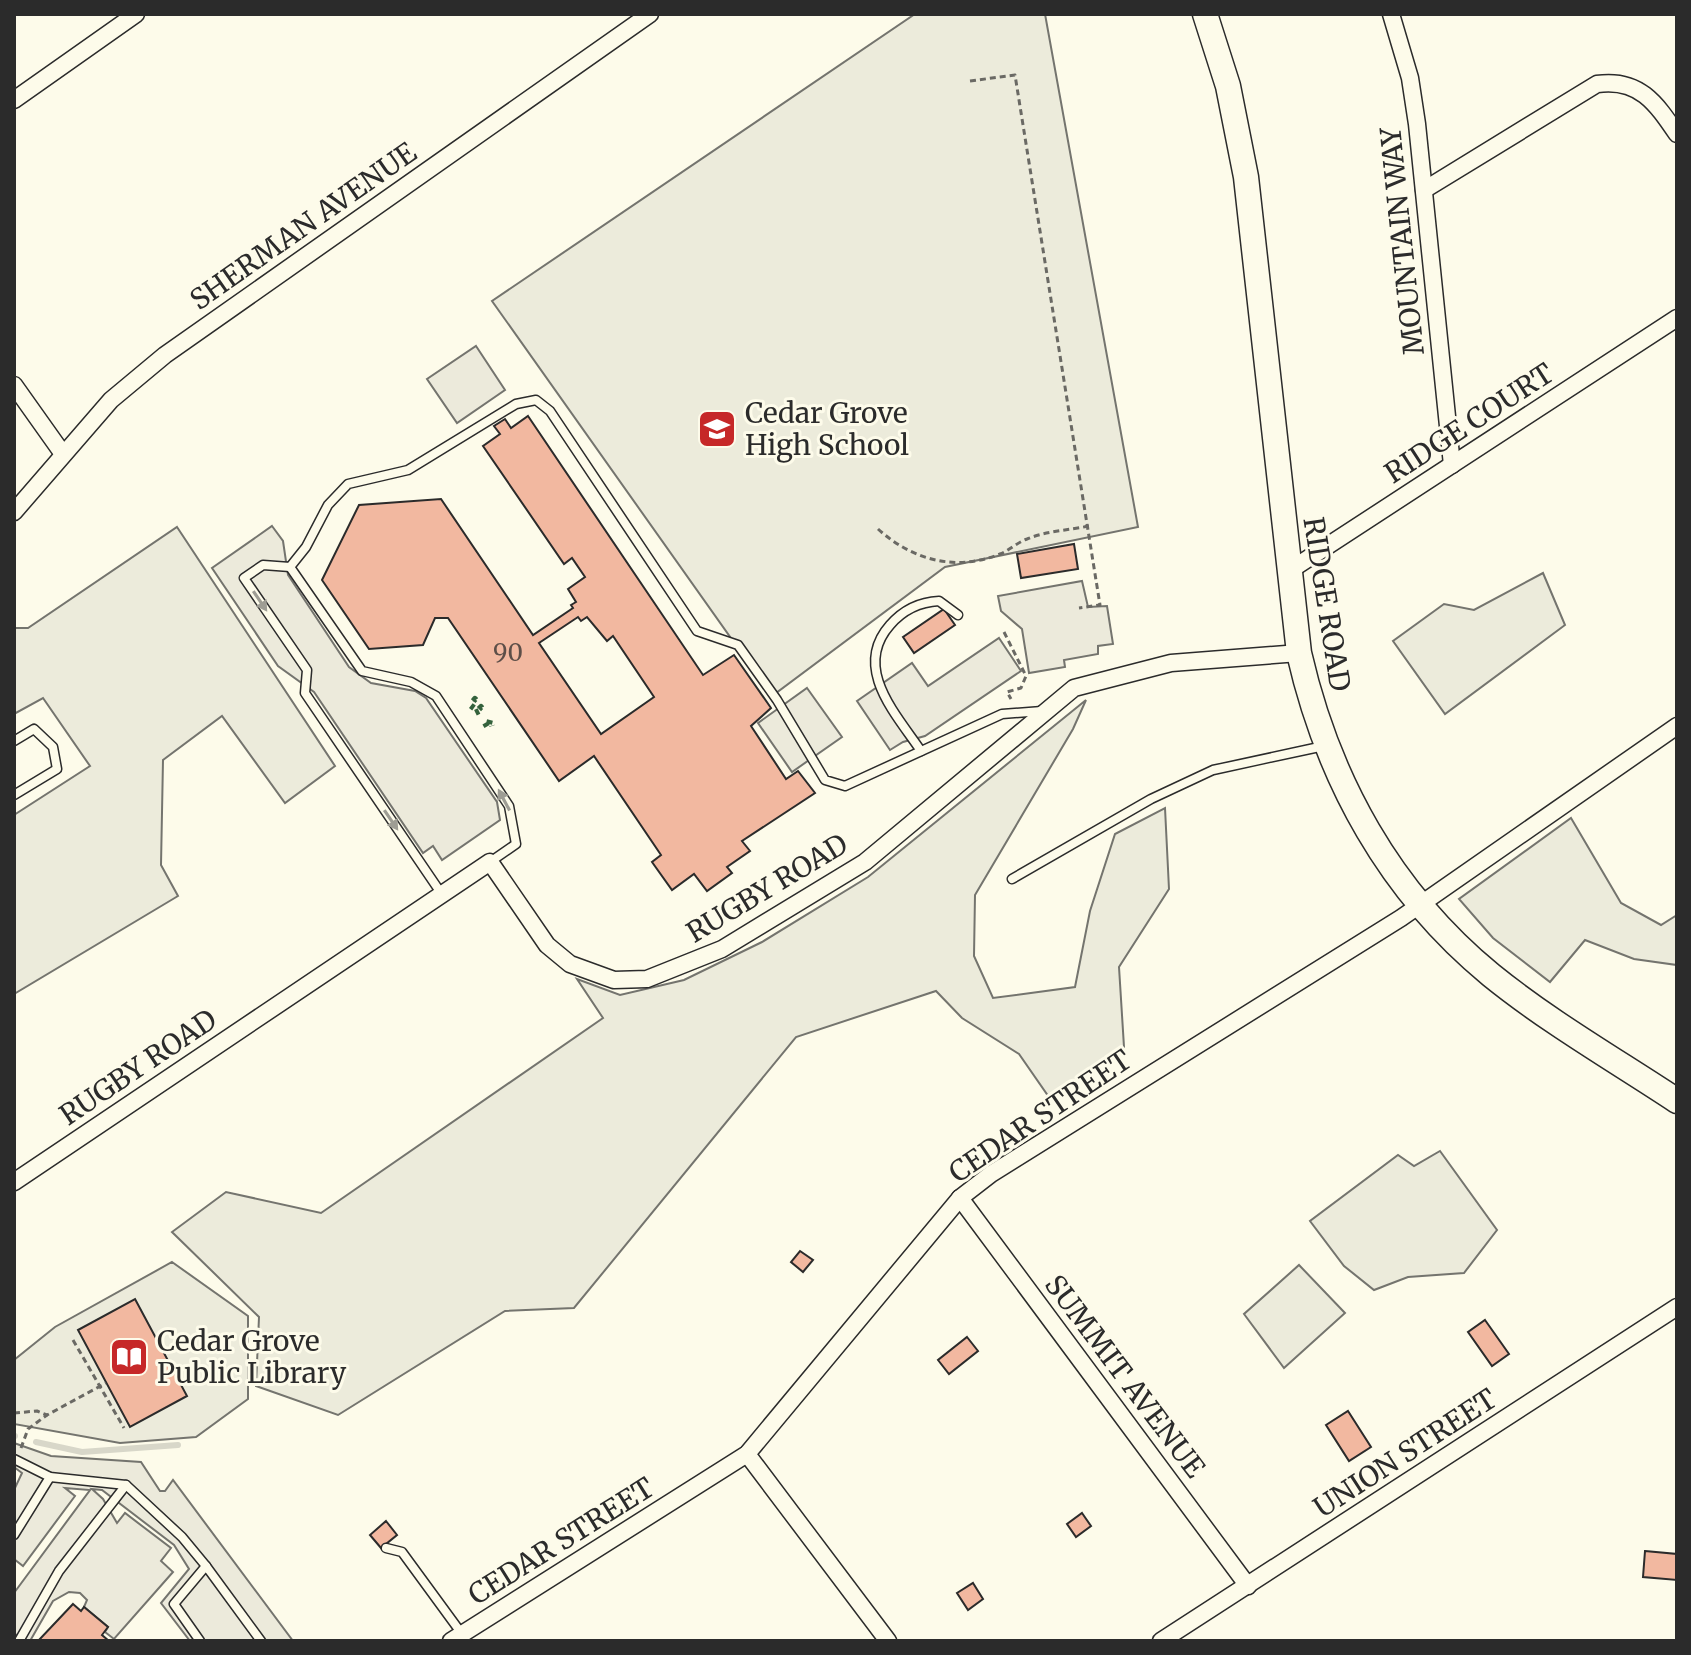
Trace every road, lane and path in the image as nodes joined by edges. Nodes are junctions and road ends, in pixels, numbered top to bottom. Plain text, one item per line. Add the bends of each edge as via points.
1 (136, 14) edge
2 (650, 14) edge
3 (1205, 14) edge
4 (1391, 14) edge
5 (970, 81) dead end
6 (14, 100) edge
7 (1677, 134) edge
8 (1424, 190) junction
9 (1677, 318) edge
10 (14, 385) edge
11 (63, 454) junction
12 (1452, 465) junction
13 (14, 512) edge
14 (1089, 526) junction
15 (878, 529) dead end
16 (290, 567) junction
17 (1289, 571) junction
18 (1079, 608) dead end
19 (958, 615) dead end
20 (1004, 632) dead end
21 (1299, 653) junction
22 (1011, 699) dead end
23 (1047, 711) junction
24 (1677, 726) edge
25 (14, 741) edge
26 (1326, 746) junction
27 (921, 751) junction
28 (14, 795) edge
29 (490, 862) junction
30 (1012, 879) dead end
31 (441, 893) junction
32 (1420, 905) junction
33 (1677, 1101) edge
34 (14, 1182) edge
35 (960, 1198) junction
36 (1677, 1307) edge
37 (73, 1340) dead end
38 (106, 1383) dead end
39 (98, 1388) junction
40 (14, 1413) edge
41 (47, 1415) junction
42 (124, 1428) dead end
43 (747, 1454) junction
44 (15, 1459) edge
45 (50, 1477) junction
46 (126, 1485) junction
47 (14, 1535) edge
48 (386, 1548) dead end
49 (206, 1566) junction
50 (1248, 1586) junction
51 (466, 1636) edge
52 (19, 1641) edge
53 (200, 1641) edge
54 (261, 1641) edge
55 (888, 1641) edge
56 (1161, 1641) edge

1 - 6 street
2 - 11 street, SHERMAN AVENUE via 165,355 111,400
3 - 17 main road, RIDGE ROAD via 1228,86 1246,177
4 - 8 street, MOUNTAIN WAY via 1410,78
5 - 14 path via 1015,75
7 - 8 street via 1641,90 1620,83 1597,84
8 - 12 street, MOUNTAIN WAY
9 - 12 street, RIDGE COURT
10 - 11 street
11 - 13 street, SHERMAN AVENUE
12 - 17 street, RIDGE COURT
14 - 15 path via 1028,538 988,559 955,563 906,551
14 - 18 path via 1100,605
16 - 27 lane via 328,505 348,484 408,470 516,404 536,400 550,411 697,631 738,645 825,780 845,786
29 -> 16 lane via 516,844 509,806 436,696 411,682 362,671
16 -> 31 lane via 263,565 244,578 307,670 305,693
17 - 21 main road, RIDGE ROAD
19 - 27 lane via 939,601 925,602 896,618 877,645 878,687
20 - 22 path via 1026,676 1021,688 1007,692
21 - 23 street, RUGBY ROAD via 1171,663 1074,688
21 - 26 main road, RIDGE ROAD
23 - 27 lane via 1002,714
23 - 29 street, RUGBY ROAD via 865,862 722,949 647,979 598,977 558,955
24 - 32 street, CEDAR STREET
25 - 28 lane via 34,729 53,747 57,769
26 - 30 lane via 1213,770 1151,799
26 - 32 main road, RIDGE ROAD via 1366,830
29 - 31 street, RUGBY ROAD
31 - 34 street, RUGBY ROAD
32 - 33 main road, RIDGE ROAD via 1492,976
32 - 35 street, CEDAR STREET
35 - 43 street, CEDAR STREET
35 - 50 street, SUMMIT AVENUE
36 - 50 street, UNION STREET
37 - 39 path
38 - 39 path
39 - 41 path
39 - 42 path
40 - 41 path via 31,1410
41 - 44 path via 28,1429
43 - 51 street, CEDAR STREET
43 - 55 street
44 - 45 lane
45 - 46 lane
45 - 47 lane
46 - 49 lane
46 - 52 lane via 59,1571
48 - 51 lane via 402,1552
49 - 53 lane via 174,1604
49 - 54 lane
50 - 56 street, UNION STREET

